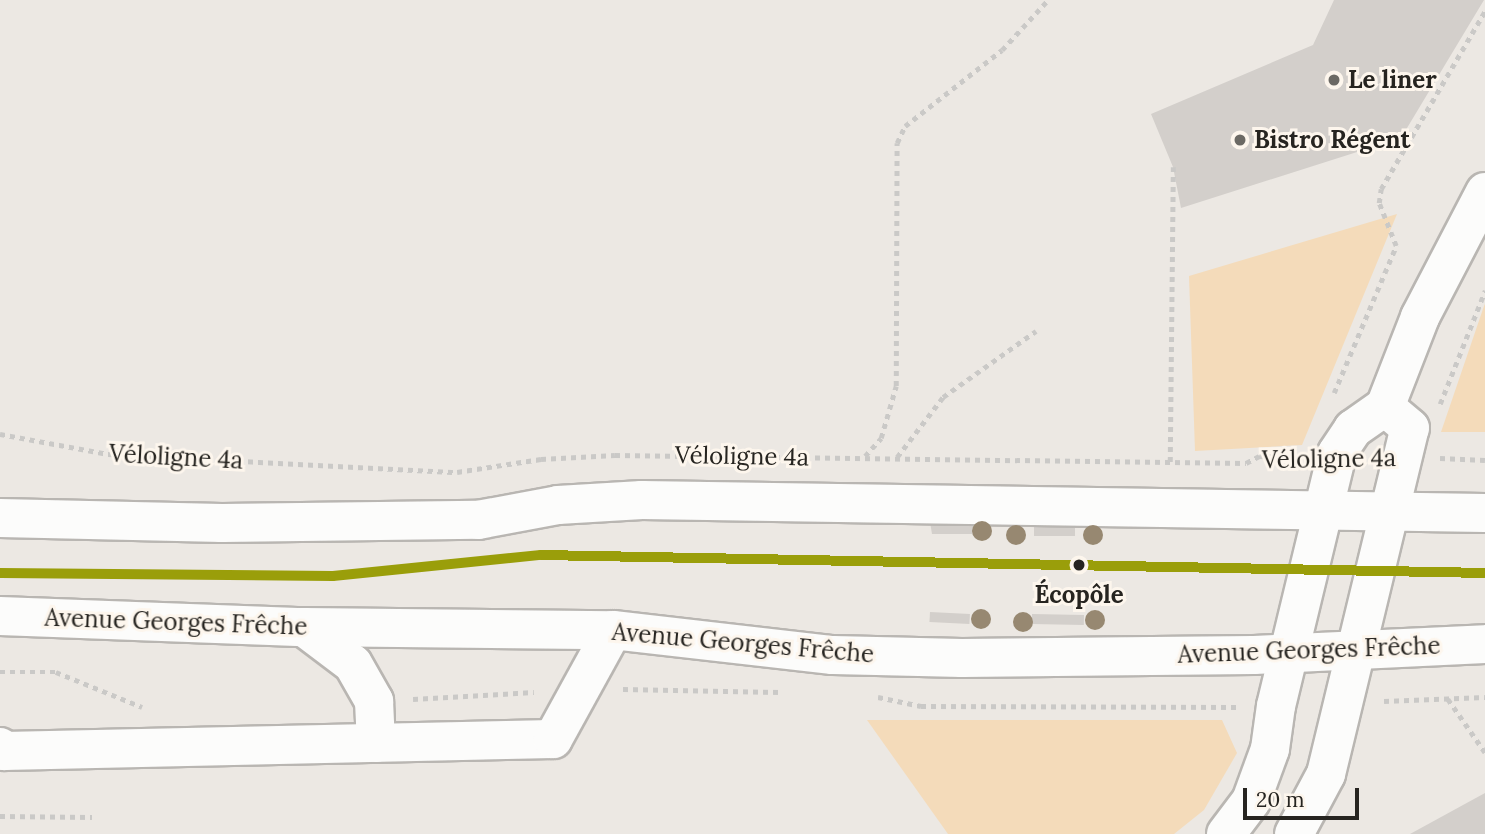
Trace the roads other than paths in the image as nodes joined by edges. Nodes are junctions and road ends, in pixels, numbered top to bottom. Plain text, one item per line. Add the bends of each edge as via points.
1 (1485, 192) edge
2 (1385, 407) junction
3 (1323, 510) junction
4 (1391, 511) junction
5 (1485, 513) edge
6 (0, 518) edge
7 (0, 616) edge
8 (304, 627) junction
9 (613, 630) junction
10 (1485, 645) edge
11 (1357, 651) junction
12 (1289, 654) junction
13 (376, 743) junction
14 (2, 749) edge
15 (1226, 834) edge
16 (1294, 834) edge

1 - 2 main road via 1420,317
2 - 3 main road via 1353,429 1336,457
2 - 4 main road via 1410,428 1421,458
3 - 4 main road
3 - 6 main road via 642,500 558,505 478,520 222,523
3 - 12 main road
4 - 5 main road
4 - 11 main road
7 - 8 main road, Avenue Georges Frêche
8 - 9 main road, Avenue Georges Frêche
8 - 13 main road via 353,664 374,701
9 - 12 main road, Avenue Georges Frêche via 833,655
9 - 13 main road via 553,739
10 - 11 main road, Avenue Georges Frêche
11 - 12 main road, Avenue Georges Frêche
11 - 16 main road via 1326,774
12 - 15 main road via 1270,748 1251,801
13 - 14 main road

